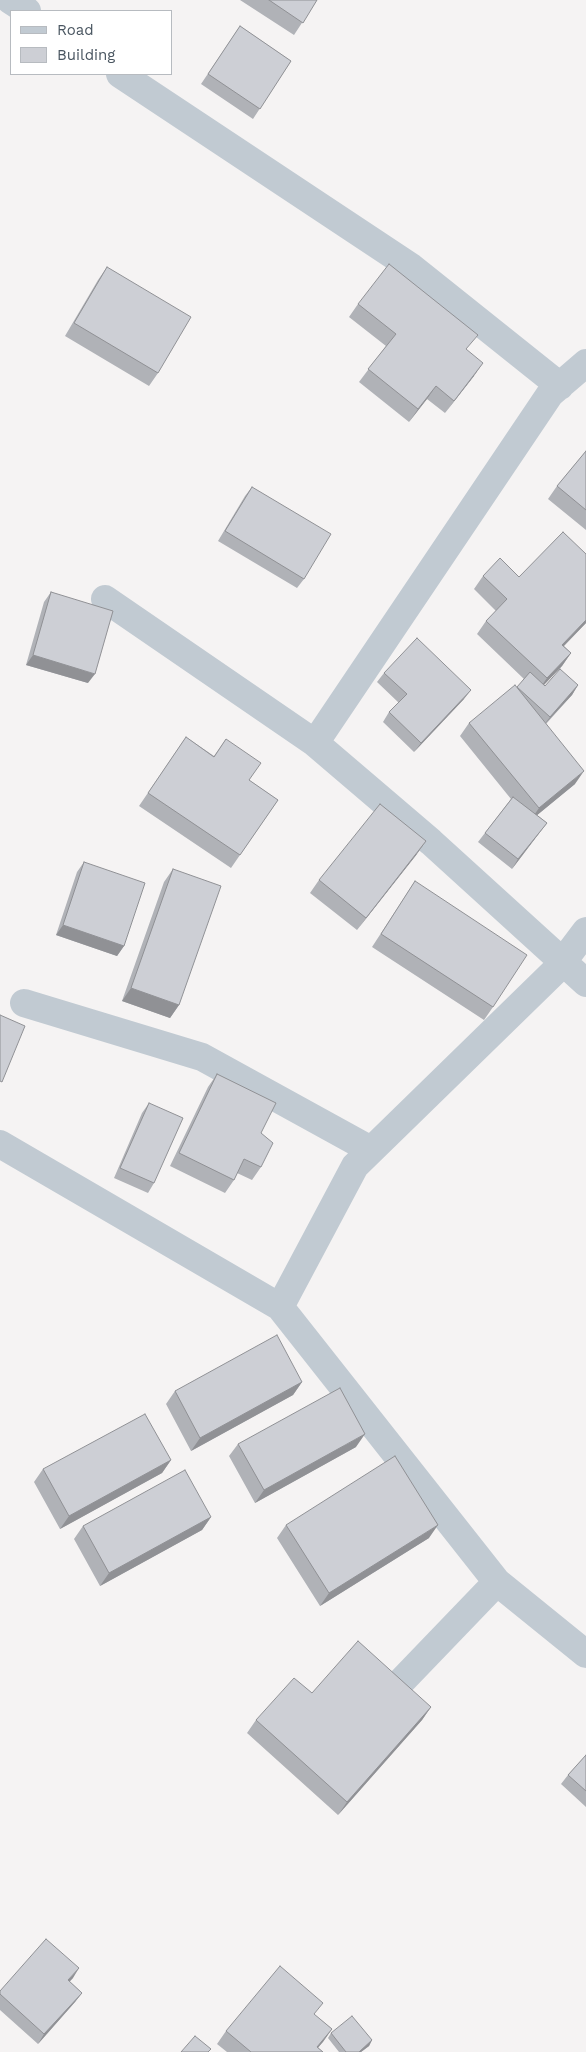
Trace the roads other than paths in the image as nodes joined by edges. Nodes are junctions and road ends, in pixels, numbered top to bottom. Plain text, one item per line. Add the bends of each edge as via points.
1 (10, 0) edge
2 (25, 10) edge
3 (122, 75) edge
4 (586, 363) edge
5 (560, 386) junction
6 (105, 599) dead end
7 (315, 742) junction
8 (586, 931) edge
9 (563, 962) junction
10 (586, 983) edge
11 (24, 1003) dead end
12 (0, 1144) edge
13 (370, 1150) junction
14 (280, 1307) junction
15 (497, 1582) junction
16 (586, 1654) edge
17 (397, 1686) edge

1 - 2 street
3 - 5 street via 411,267
4 - 5 street
5 - 7 street via 550,394
6 - 7 street
7 - 9 street
8 - 9 street
9 - 10 street
9 - 13 street
11 - 13 street via 202,1057
12 - 14 street
13 - 14 street via 355,1166
14 - 15 street
15 - 16 street
15 - 17 street

